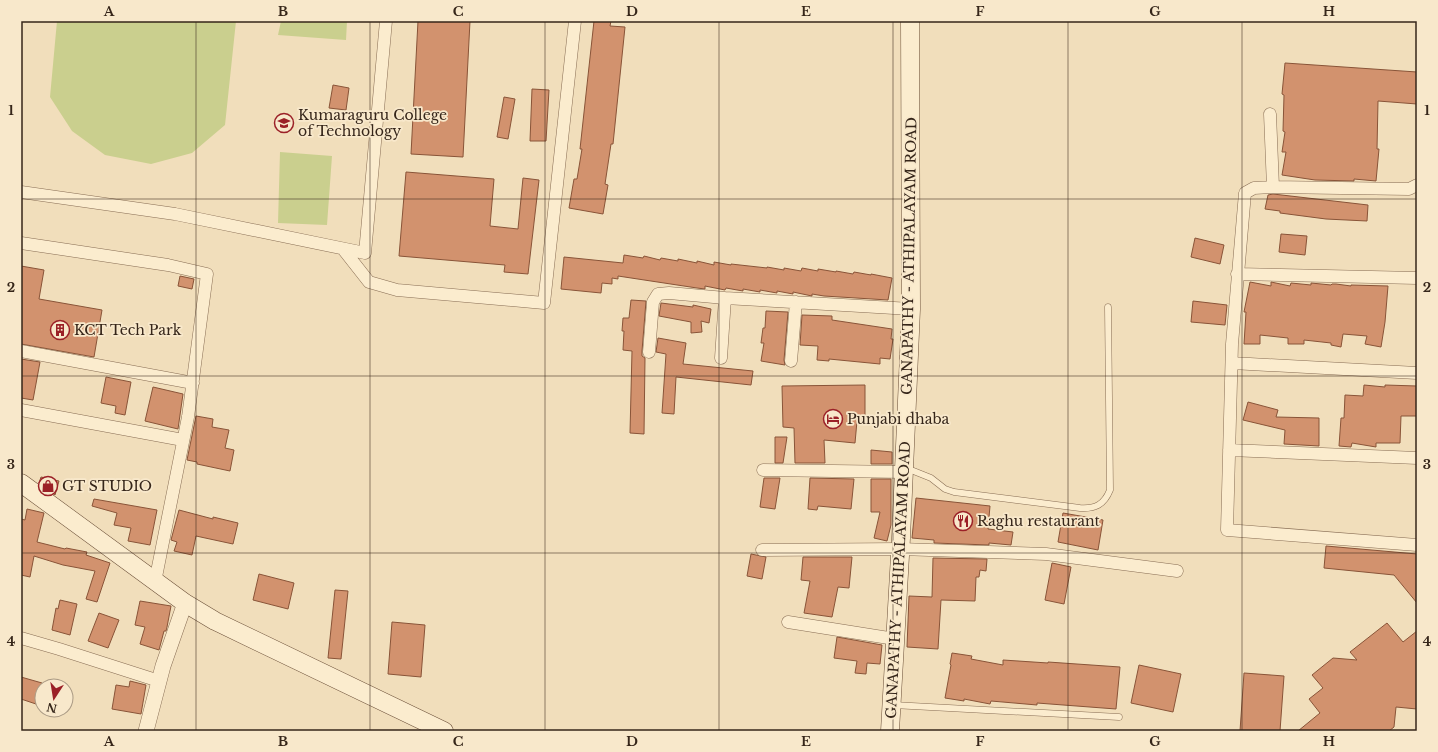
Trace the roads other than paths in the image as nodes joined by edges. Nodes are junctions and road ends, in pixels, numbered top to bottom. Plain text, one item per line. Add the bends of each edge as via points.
1 (386, 21) edge
2 (575, 21) edge
3 (910, 21) edge
4 (1270, 114) dead end
5 (1417, 185) edge
6 (1273, 187) junction
7 (21, 192) edge
8 (21, 243) edge
9 (342, 249) junction
10 (365, 253) junction
11 (358, 268) junction
12 (1237, 274) junction
13 (1417, 278) edge
14 (725, 298) junction
15 (796, 302) junction
16 (1108, 307) dead end
17 (911, 309) junction
18 (21, 351) edge
19 (649, 352) dead end
20 (721, 358) dead end
21 (791, 361) dead end
22 (1232, 362) junction
23 (1417, 373) edge
24 (193, 383) junction
25 (21, 410) edge
26 (183, 440) junction
27 (1229, 450) junction
28 (1417, 458) edge
29 (763, 470) dead end
30 (904, 470) junction
31 (21, 483) edge
32 (1417, 545) edge
33 (900, 549) junction
34 (762, 550) dead end
35 (1178, 571) dead end
36 (156, 582) junction
37 (185, 603) junction
38 (788, 622) dead end
39 (21, 638) edge
40 (895, 639) junction
41 (159, 681) junction
42 (891, 705) junction
43 (1119, 717) dead end
44 (146, 731) edge
45 (444, 731) edge
46 (890, 731) edge

1 - 10 street
2 - 11 street via 544,303 397,290 369,282
3 - 17 main road, GANAPATHY - ATHIPALAYAM ROAD
4 - 6 street
5 - 6 street via 1409,189
6 - 12 street via 1254,188 1245,193
7 - 9 street via 175,214
8 - 24 street via 168,265 207,274
9 - 10 street
9 - 11 street
10 - 11 street
12 - 13 street
12 - 22 street
14 - 15 street
14 - 19 street via 658,294 653,302
14 - 20 street
15 - 17 street
15 - 21 street
16 - 30 lane via 1110,490 1106,499 1089,509 954,492 945,489 931,478
17 - 30 main road, GANAPATHY - ATHIPALAYAM ROAD
18 - 24 street
22 - 23 street
22 - 27 street
24 - 26 street
25 - 26 street
26 - 36 street
27 - 28 street
27 - 32 street via 1227,530
29 - 30 street
30 - 33 main road, GANAPATHY - ATHIPALAYAM ROAD
31 - 36 main road
33 - 34 street
33 - 35 street via 1046,554
33 - 40 main road, GANAPATHY - ATHIPALAYAM ROAD
36 - 37 main road
37 - 41 street
37 - 45 main road via 215,621
38 - 40 street
39 - 41 street
40 - 42 main road, GANAPATHY - ATHIPALAYAM ROAD
41 - 44 street
42 - 43 lane
42 - 46 main road, GANAPATHY - ATHIPALAYAM ROAD

